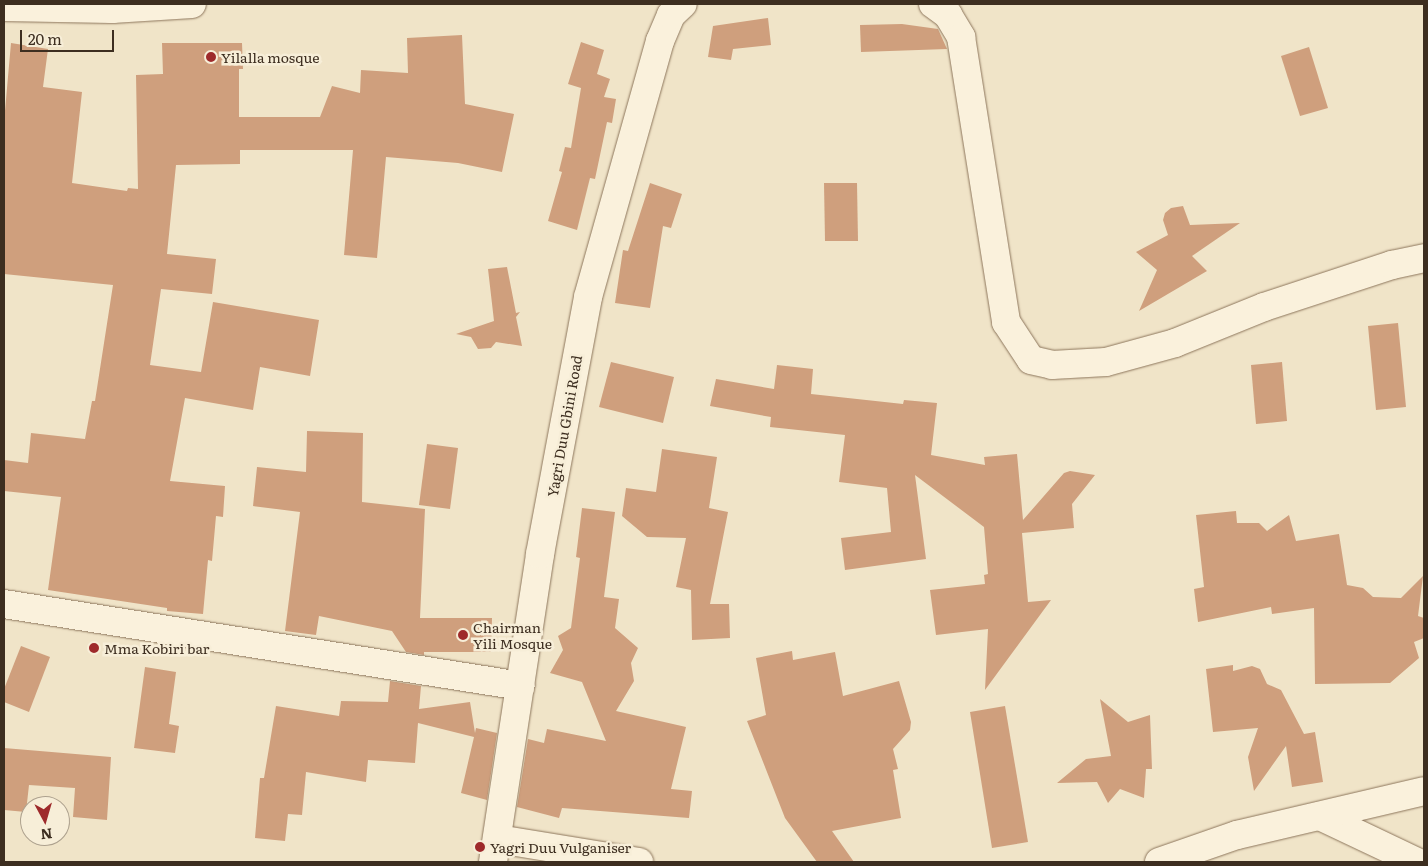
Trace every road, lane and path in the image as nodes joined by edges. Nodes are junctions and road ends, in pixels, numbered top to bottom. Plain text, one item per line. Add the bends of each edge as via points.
1 (192, 4) edge
2 (683, 4) edge
3 (933, 4) edge
4 (4, 7) edge
5 (1424, 258) edge
6 (4, 604) edge
7 (521, 686) junction
8 (1424, 791) edge
9 (1320, 816) junction
10 (495, 850) edge
11 (639, 862) edge
12 (1159, 862) edge
13 (1417, 862) edge

1 - 4 street via 112,9
2 - 7 street, Yagri Duu Gbini Road via 671,15 660,41 588,296 540,554
3 - 5 street via 948,15 961,37 1006,322 1031,360 1052,365 1106,362 1176,343 1264,308 1392,265
6 - 7 street
7 - 10 street, Yagri Duu Gbini Road
8 - 9 street
9 - 12 street via 1237,835
9 - 13 street
10 - 11 street

